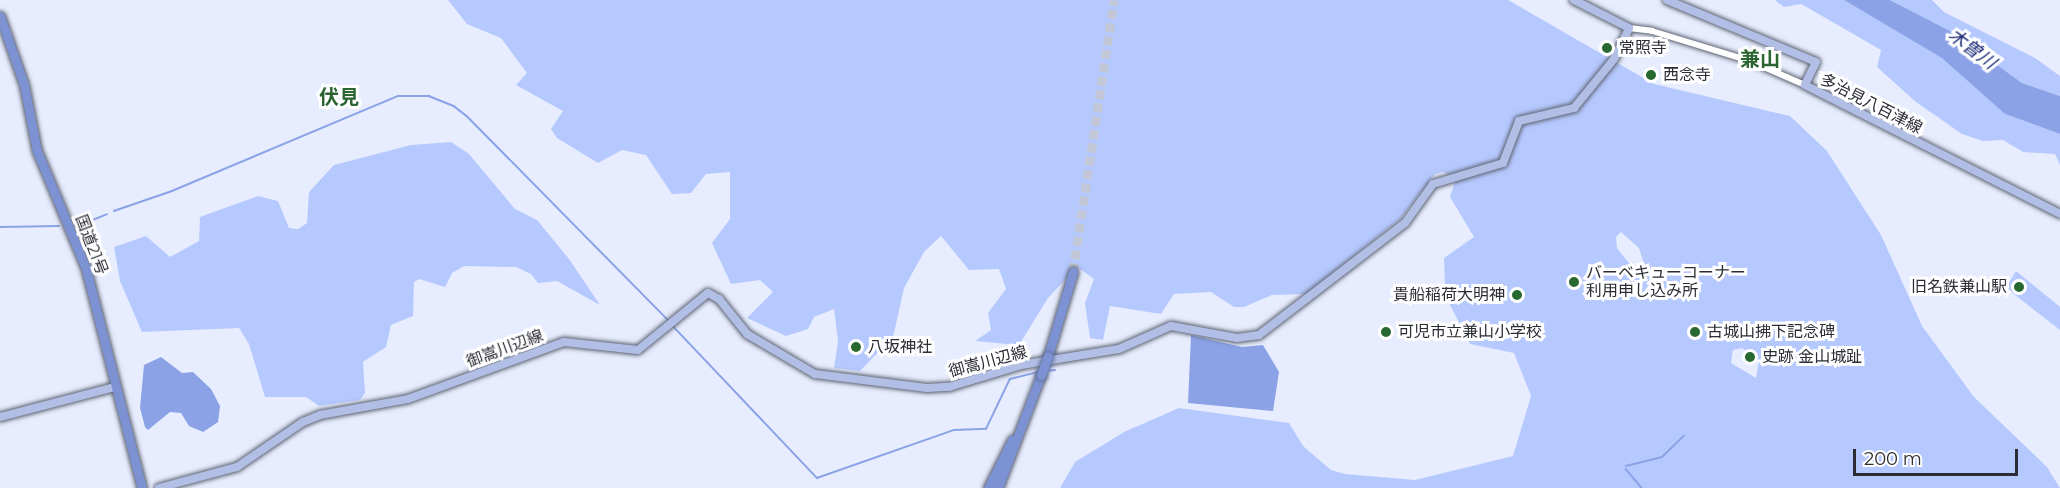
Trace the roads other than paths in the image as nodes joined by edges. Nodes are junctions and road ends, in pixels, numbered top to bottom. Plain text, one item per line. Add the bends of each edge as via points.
1 (1574, 0) edge
2 (1667, 0) edge
3 (0, 16) edge
4 (1629, 28) junction
5 (1805, 86) junction
6 (2060, 214) edge
7 (1073, 272) tunnel mouth
8 (114, 387) junction
9 (1031, 400) junction
10 (0, 417) edge
11 (142, 488) edge
12 (159, 488) edge
13 (988, 488) edge
14 (998, 488) edge

1 - 4 main road
2 - 5 main road, 多治見八百津線 via 1816,62
3 - 8 highway, 国道21号 via 24,86 37,151 86,269
4 - 5 street via 1652,31 1750,62
4 - 12 main road, 御嵩川辺線 via 1614,59 1574,108 1519,121 1503,163 1433,184 1405,223 1259,335 1237,338 1171,326 1119,349 1021,365 949,387 927,388 815,374 747,334 719,300 708,293 638,350 564,342 408,399 320,415 303,422 237,467
5 - 6 main road, 多治見八百津線
7 - 9 highway, bridge
8 - 10 main road
8 - 11 highway, 国道21号
9 - 13 highway
9 - 14 highway

